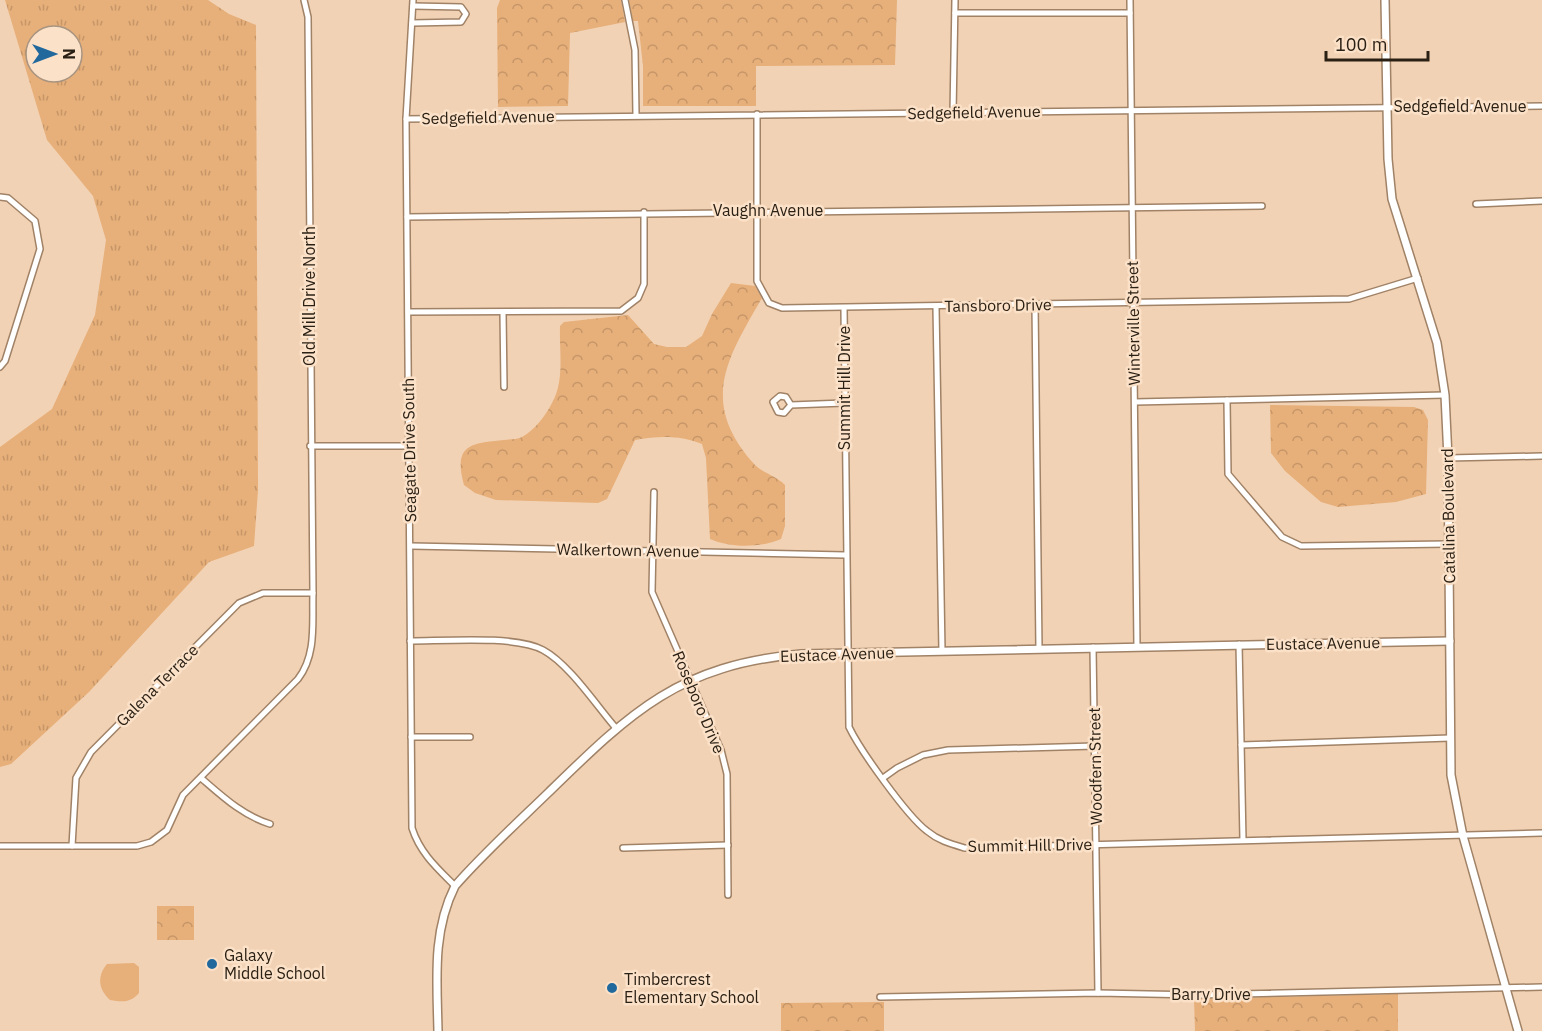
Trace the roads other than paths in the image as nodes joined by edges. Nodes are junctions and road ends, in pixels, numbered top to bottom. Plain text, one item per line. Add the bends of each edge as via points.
1 (304, 0) edge
2 (625, 0) edge
3 (955, 0) edge
4 (1130, 0) edge
5 (1385, 0) edge
6 (413, 3) edge
7 (954, 12) junction
8 (1130, 13) junction
9 (412, 23) junction
10 (1542, 106) edge
11 (1386, 107) junction
12 (1130, 110) junction
13 (953, 113) junction
14 (757, 114) junction
15 (636, 115) junction
16 (406, 118) junction
17 (0, 197) edge
18 (1542, 201) edge
19 (1476, 204) dead end
20 (1262, 206) dead end
21 (1130, 208) junction
22 (757, 210) junction
23 (644, 212) junction
24 (407, 217) junction
25 (1418, 278) junction
26 (1133, 303) junction
27 (1035, 304) junction
28 (936, 307) junction
29 (844, 308) junction
30 (408, 312) junction
31 (503, 312) junction
32 (0, 367) edge
33 (504, 387) dead end
34 (1445, 395) junction
35 (1227, 400) junction
36 (1135, 402) junction
37 (844, 404) junction
38 (791, 405) dead end
39 (310, 446) junction
40 (409, 446) junction
41 (1542, 456) edge
42 (1448, 458) junction
43 (654, 492) dead end
44 (1448, 544) junction
45 (411, 546) junction
46 (651, 550) junction
47 (845, 555) junction
48 (313, 593) junction
49 (1450, 640) junction
50 (410, 641) junction
51 (1239, 645) junction
52 (1093, 647) junction
53 (1137, 647) junction
54 (1039, 649) junction
55 (942, 651) junction
56 (846, 652) junction
57 (690, 679) junction
58 (615, 728) junction
59 (411, 737) junction
60 (470, 737) dead end
61 (1450, 738) junction
62 (1241, 745) junction
63 (1095, 746) junction
64 (201, 778) junction
65 (883, 778) junction
66 (270, 824) dead end
67 (1542, 834) edge
68 (1463, 836) junction
69 (1243, 840) junction
70 (1095, 843) junction
71 (728, 845) junction
72 (0, 846) edge
73 (72, 846) junction
74 (623, 848) dead end
75 (455, 886) junction
76 (728, 895) dead end
77 (1542, 987) edge
78 (1505, 988) junction
79 (1098, 993) junction
80 (880, 997) dead end
81 (438, 1031) edge
82 (1518, 1031) edge

1 - 39 street, Old Mill Drive North via 308,17
2 - 15 street via 635,50
3 - 7 street
4 - 8 street, Winterville Street
5 - 11 street, Catalina Boulevard
6 - 9 street, Seagate Drive South
6 - 9 street via 461,7 466,14 461,22
7 - 8 street
7 - 13 street
8 - 12 street, Winterville Street
9 - 16 street, Seagate Drive South
10 - 11 street, Sedgefield Avenue
11 - 12 street, Sedgefield Avenue
11 - 25 street, Catalina Boulevard via 1392,199
12 - 13 street, Sedgefield Avenue
12 - 21 street, Winterville Street
13 - 14 street, Sedgefield Avenue
14 - 15 street, Sedgefield Avenue
14 - 22 street, Tansboro Drive
15 - 16 street, Sedgefield Avenue
16 - 24 street, Seagate Drive South
17 - 32 street via 8,198 35,221 40,249 5,362
18 - 19 street
20 - 21 street, Vaughn Avenue
21 - 22 street, Vaughn Avenue
21 - 26 street, Winterville Street
22 - 23 street, Vaughn Avenue
22 - 29 street, Tansboro Drive via 757,281 769,303 782,308
23 - 24 street, Vaughn Avenue
23 - 31 street via 644,284 638,298 621,311
24 - 30 street, Seagate Drive South
25 - 26 street, Tansboro Drive via 1349,299
25 - 34 street, Catalina Boulevard via 1437,343
26 - 27 street, Tansboro Drive
26 - 36 street, Winterville Street
27 - 28 street, Tansboro Drive
27 - 54 street
28 - 29 street, Tansboro Drive
28 - 55 street
29 - 37 street, Summit Hill Drive
30 - 31 street
30 - 40 street, Seagate Drive South
31 - 33 street
34 - 35 street
34 - 42 street, Catalina Boulevard
35 - 36 street
35 - 44 street via 1228,474 1282,537 1302,546
36 - 53 street, Winterville Street
37 - 38 street
37 - 47 street, Summit Hill Drive
39 - 40 street
39 - 48 street, Old Mill Drive North
40 - 45 street, Seagate Drive South
41 - 42 street
42 - 44 street, Catalina Boulevard
43 - 46 street, Roseboro Drive
44 - 49 street, Catalina Boulevard
45 - 46 street, Walkertown Avenue
45 - 50 street, Seagate Drive South
46 - 47 street, Walkertown Avenue
46 - 57 street, Roseboro Drive via 652,592
47 - 56 street, Summit Hill Drive
48 - 64 street, Old Mill Drive North via 312,646 305,671
48 - 73 street, Galena Terrace via 263,593 239,603 91,752 76,778
49 - 51 street, Eustace Avenue
49 - 61 street, Catalina Boulevard
50 - 58 street via 512,642 544,650
50 - 59 street, Seagate Drive South
51 - 53 street, Eustace Avenue
51 - 62 street
52 - 53 street, Eustace Avenue
52 - 54 street, Eustace Avenue
52 - 63 street, Woodfern Street
54 - 55 street, Eustace Avenue
55 - 56 street, Eustace Avenue
56 - 57 street, Eustace Avenue via 760,658
56 - 65 street, Summit Hill Drive via 849,727
57 - 58 street, Eustace Avenue
57 - 71 street, Roseboro Drive via 721,750 727,774
58 - 75 street, Eustace Avenue
59 - 60 street
59 - 75 street, Seagate Drive South via 412,828 417,844
61 - 62 street
61 - 68 street, Catalina Boulevard via 1456,809
62 - 69 street
63 - 65 street via 948,750 923,755
63 - 70 street, Woodfern Street
64 - 66 street via 248,816
64 - 73 street, Old Mill Drive North via 183,795 167,830 151,842 137,846
65 - 70 street, Summit Hill Drive via 926,831 946,843 966,848
67 - 68 street, Summit Hill Drive
68 - 69 street, Summit Hill Drive
68 - 78 street, Catalina Boulevard
69 - 70 street, Summit Hill Drive
70 - 79 street, Woodfern Street
71 - 74 street
71 - 76 street, Roseboro Drive
72 - 73 street, Old Mill Drive North
75 - 81 street, Eustace Avenue via 437,940
77 - 78 street, Barry Drive
78 - 79 street, Barry Drive via 1198,995
78 - 82 street, Catalina Boulevard
79 - 80 street, Barry Drive

